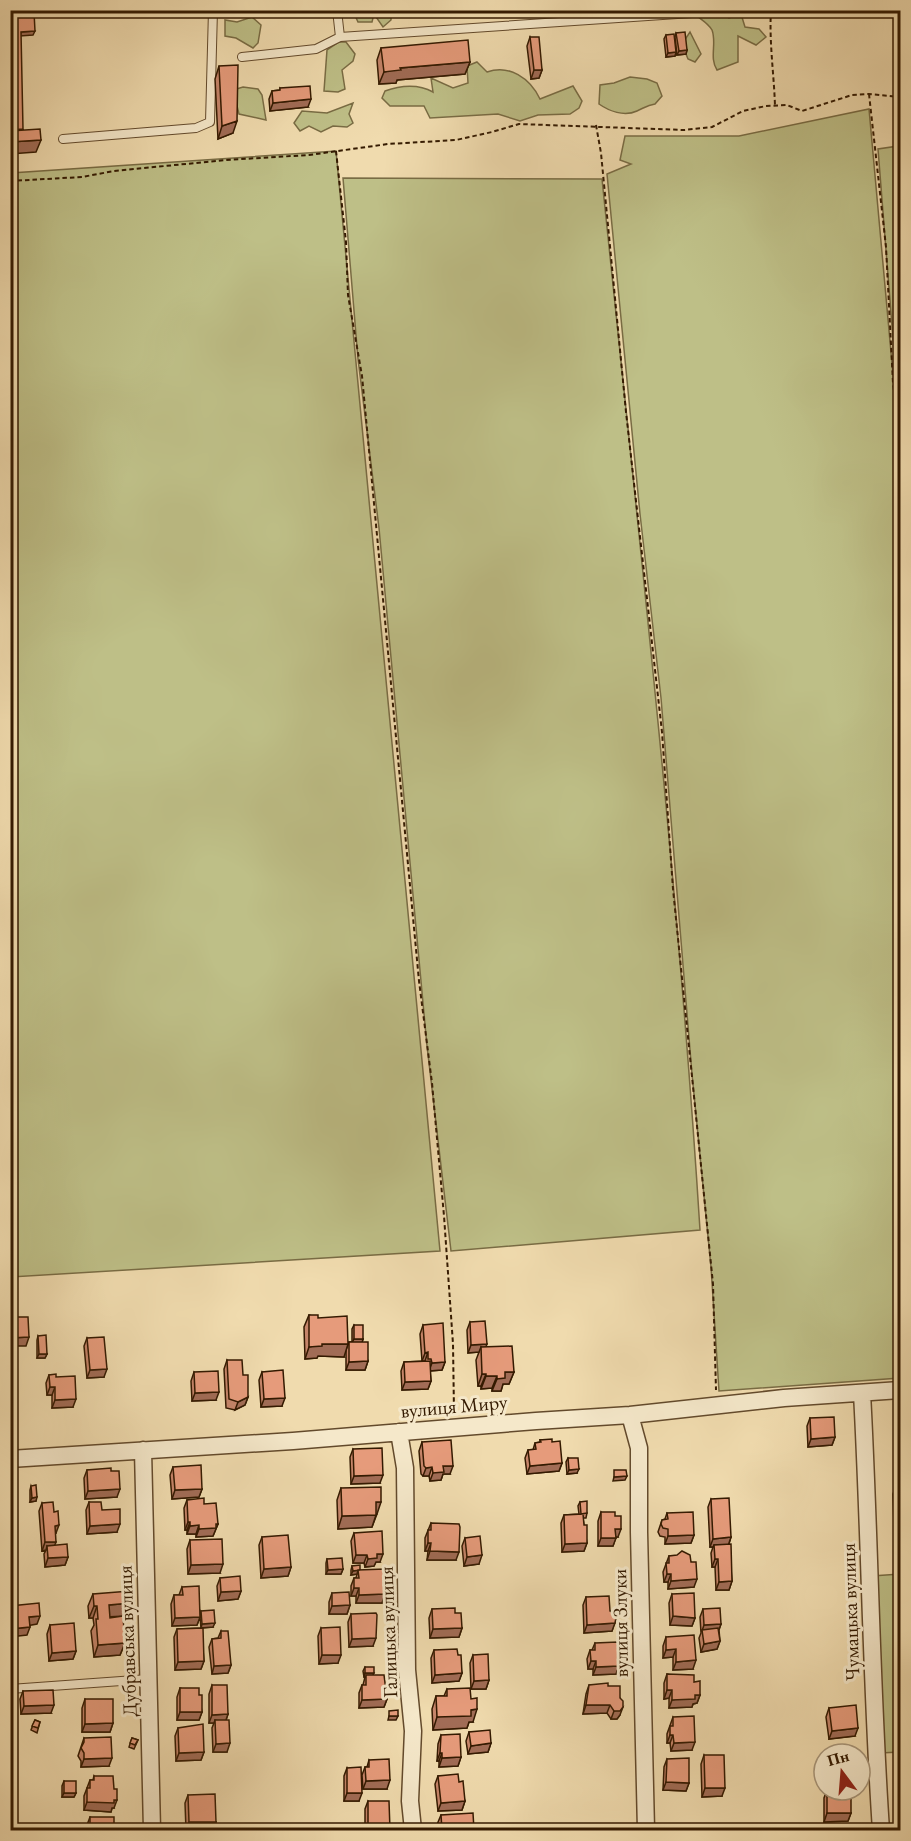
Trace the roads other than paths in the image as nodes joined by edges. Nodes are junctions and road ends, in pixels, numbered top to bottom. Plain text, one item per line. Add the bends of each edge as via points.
1 (213, 10) edge
2 (337, 10) edge
3 (694, 10) edge
4 (340, 37) junction
5 (242, 57) dead end
6 (63, 139) dead end
7 (900, 1390) edge
8 (862, 1393) junction
9 (630, 1415) junction
10 (399, 1432) junction
11 (143, 1450) junction
12 (10, 1459) edge
13 (149, 1679) junction
14 (10, 1689) edge
15 (153, 1830) edge
16 (413, 1830) edge
17 (646, 1830) edge
18 (881, 1830) edge

1 - 6 lane via 210,122 196,128
2 - 4 lane
3 - 4 lane
4 - 5 lane via 316,49
7 - 8 street, вулиця Миру
8 - 9 street, вулиця Миру
8 - 18 street, Чумацька вулиця
9 - 10 street, вулиця Миру
9 - 17 street, вулиця Злуки via 639,1448
10 - 11 street, вулиця Миру
10 - 16 street, Галицька вулиця via 405,1468
11 - 12 street, вулиця Миру
11 - 13 street, Дубравська вулиця
13 - 14 lane
13 - 15 street, Дубравська вулиця

